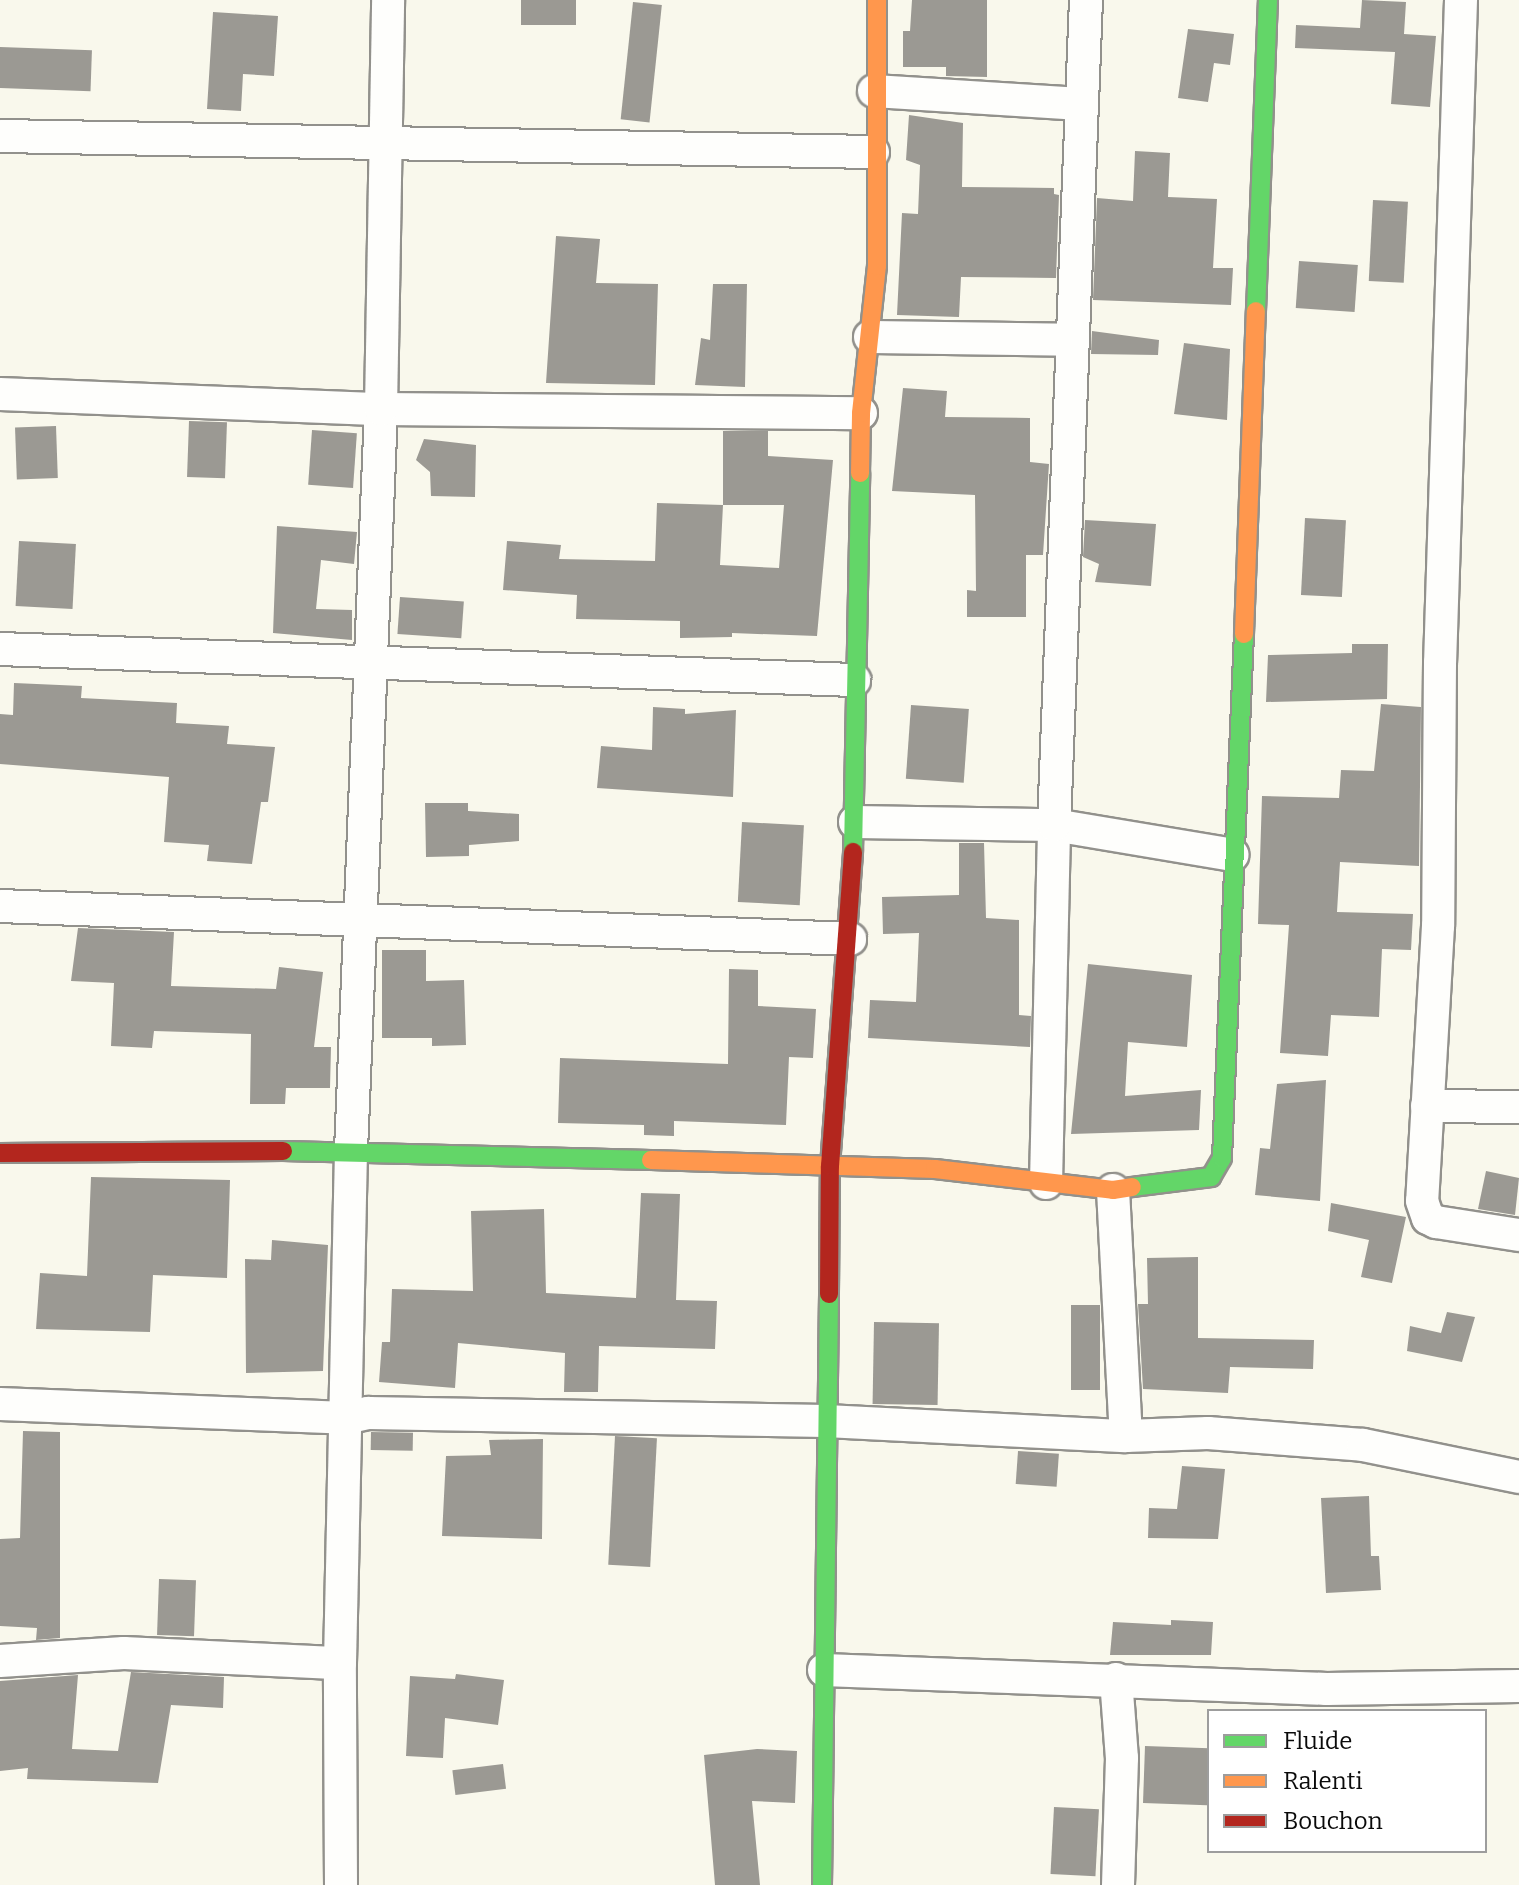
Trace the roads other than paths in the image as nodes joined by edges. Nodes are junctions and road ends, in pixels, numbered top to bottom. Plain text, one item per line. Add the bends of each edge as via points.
1 (388, 0) edge
2 (877, 0) edge
3 (1086, 0) edge
4 (1268, 0) edge
5 (1461, 0) edge
6 (874, 91) junction
7 (1081, 104) junction
8 (0, 136) edge
9 (388, 146) junction
10 (873, 152) junction
11 (870, 337) junction
12 (1073, 340) junction
13 (0, 394) edge
14 (381, 409) junction
15 (861, 413) junction
16 (0, 649) edge
17 (370, 662) junction
18 (854, 680) junction
19 (855, 822) junction
20 (1054, 825) junction
21 (1233, 855) junction
22 (0, 906) edge
23 (360, 922) junction
24 (850, 939) junction
25 (1427, 1106) junction
26 (1519, 1107) edge
27 (351, 1151) junction
28 (0, 1153) edge
29 (830, 1166) junction
30 (1046, 1183) junction
31 (1113, 1190) junction
32 (1519, 1235) edge
33 (0, 1404) edge
34 (346, 1418) junction
35 (826, 1421) junction
36 (1126, 1436) junction
37 (1519, 1477) edge
38 (0, 1661) edge
39 (340, 1663) junction
40 (824, 1670) junction
41 (1116, 1679) junction
42 (1519, 1686) edge
43 (341, 1885) edge
44 (822, 1885) edge
45 (1118, 1885) edge

1 - 9 street
2 - 6 street
3 - 7 street
4 - 21 street
5 - 25 street via 1440,663 1438,926
6 - 7 street
6 - 10 street
7 - 12 street
8 - 9 street
9 - 10 street
9 - 14 street
10 - 11 street via 877,266
11 - 12 street
11 - 15 street
12 - 20 street
13 - 14 street
14 - 15 street
14 - 17 street
15 - 18 street
16 - 17 street
17 - 18 street
17 - 23 street
18 - 19 street
19 - 20 street
19 - 24 street
20 - 21 street
20 - 30 street
21 - 31 street via 1222,1158 1211,1177 1192,1183
22 - 23 street
23 - 24 street
23 - 27 street
24 - 29 street
25 - 26 street
25 - 32 street via 1422,1201 1428,1218
27 - 28 street
27 - 29 street
27 - 34 street
29 - 30 street via 935,1169
29 - 35 street
30 - 31 street
31 - 36 street
33 - 34 street
34 - 35 street via 368,1413
34 - 39 street
35 - 36 street
35 - 40 street
36 - 37 street via 1208,1433 1363,1445
38 - 39 street via 124,1653
39 - 43 street
40 - 41 street
40 - 44 street
41 - 42 street via 1327,1689
41 - 45 street via 1122,1758

